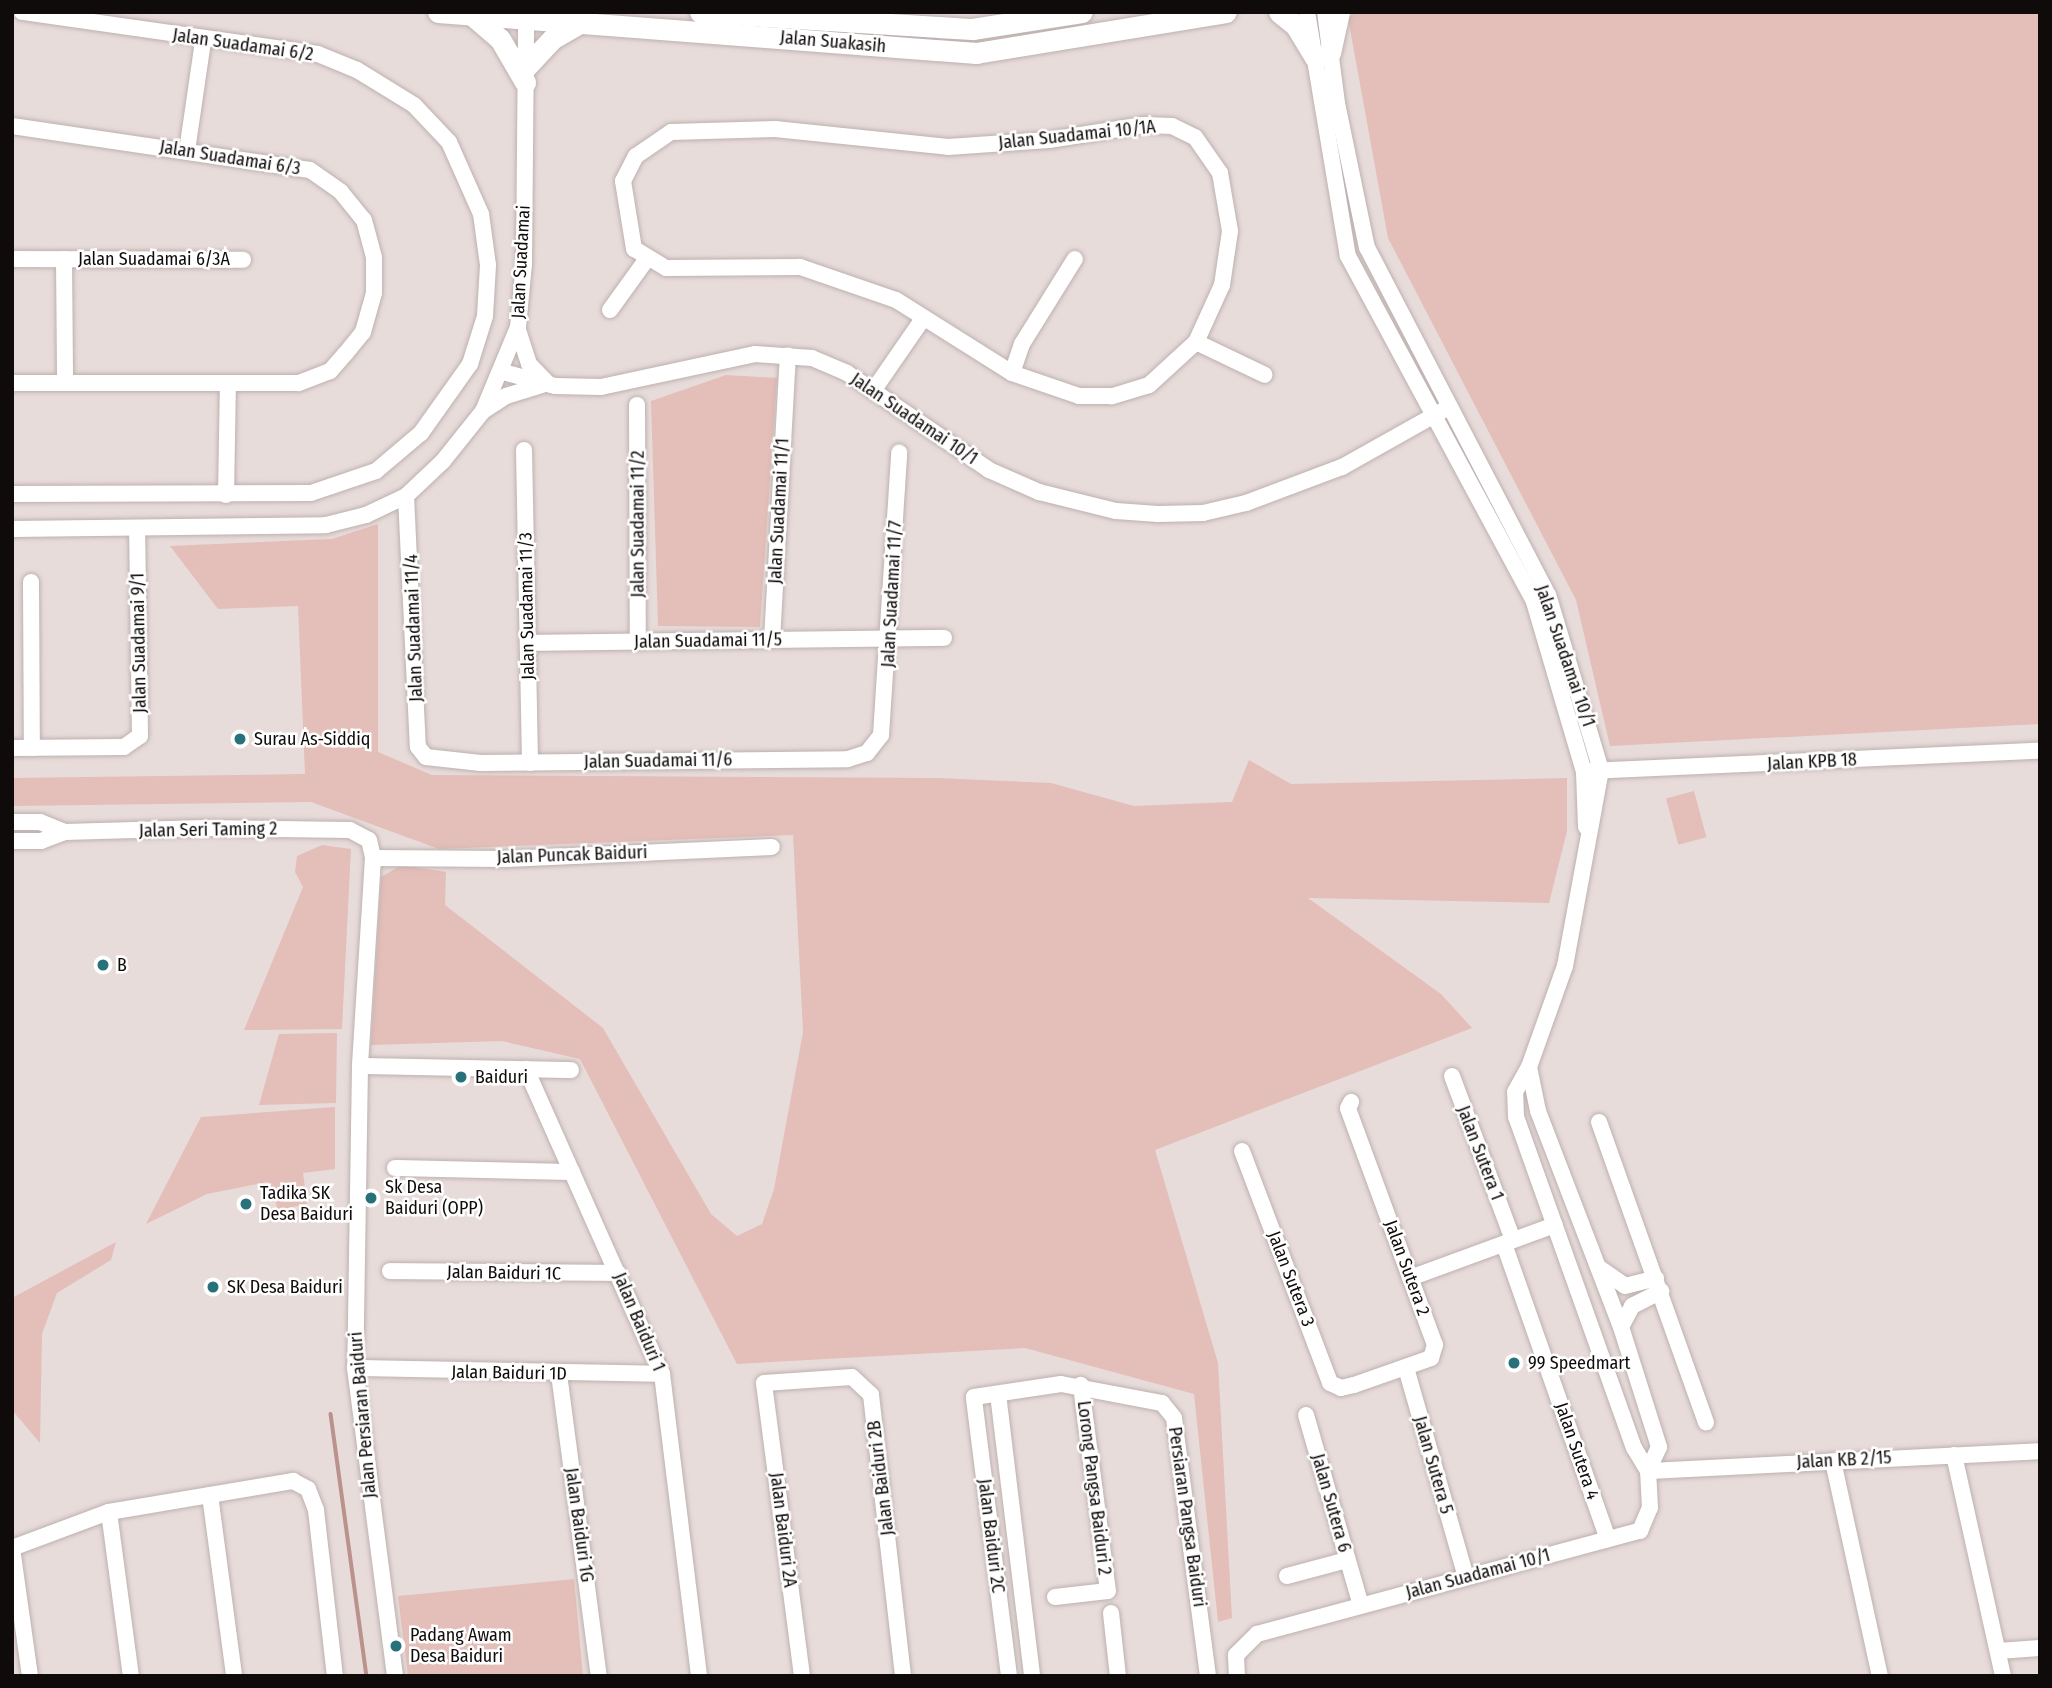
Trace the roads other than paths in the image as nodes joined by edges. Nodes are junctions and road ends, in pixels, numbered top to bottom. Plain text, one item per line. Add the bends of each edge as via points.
1 (22, 12) edge
2 (438, 12) edge
3 (700, 12) edge
4 (1082, 12) edge
5 (1226, 12) edge
6 (1279, 12) edge
7 (1307, 12) edge
8 (1325, 12) edge
9 (1339, 12) edge
10 (471, 14) junction
11 (526, 15) edge
12 (786, 15) edge
13 (582, 22) junction
14 (203, 41) junction
15 (1322, 56) junction
16 (525, 75) junction
17 (12, 126) edge
18 (187, 151) junction
19 (12, 259) edge
20 (64, 259) junction
21 (1075, 259) dead end
22 (243, 260) dead end
23 (646, 260) junction
24 (610, 310) dead end
25 (922, 320) junction
26 (518, 327) junction
27 (1196, 342) junction
28 (788, 355) junction
29 (503, 372) junction
30 (1012, 373) junction
31 (1265, 374) dead end
32 (12, 383) edge
33 (65, 383) junction
34 (228, 384) junction
35 (548, 384) junction
36 (1415, 385) junction
37 (873, 391) junction
38 (637, 405) dead end
39 (1447, 408) junction
40 (483, 411) junction
41 (1432, 417) junction
42 (1403, 432) junction
43 (1448, 447) junction
44 (524, 450) dead end
45 (900, 453) dead end
46 (12, 494) edge
47 (226, 495) junction
48 (406, 496) junction
49 (12, 529) edge
50 (137, 530) junction
51 (31, 582) dead end
52 (889, 638) junction
53 (943, 638) dead end
54 (772, 640) junction
55 (638, 642) junction
56 (528, 643) junction
57 (881, 735) joint
58 (12, 748) edge
59 (32, 748) junction
60 (2040, 751) edge
61 (426, 757) joint
62 (530, 763) junction
63 (1601, 769) junction
64 (1584, 772) junction
65 (12, 822) edge
66 (65, 832) junction
67 (1586, 839) junction
68 (12, 841) edge
69 (772, 847) dead end
70 (373, 858) junction
71 (360, 1066) junction
72 (1529, 1067) junction
73 (526, 1069) junction
74 (571, 1070) dead end
75 (1452, 1076) dead end
76 (1351, 1102) dead end
77 (1599, 1122) dead end
78 (1242, 1152) dead end
79 (395, 1168) dead end
80 (572, 1172) junction
81 (1555, 1225) junction
82 (1509, 1238) junction
83 (1599, 1268) junction
84 (390, 1271) dead end
85 (618, 1273) junction
86 (1410, 1278) junction
87 (1658, 1284) junction
88 (1621, 1327) junction
89 (355, 1368) junction
90 (1406, 1368) junction
91 (559, 1374) junction
92 (662, 1374) junction
93 (764, 1383) joint
94 (1081, 1385) junction
95 (1354, 1385) joint
96 (998, 1394) junction
97 (974, 1397) joint
98 (1306, 1415) dead end
99 (1706, 1423) dead end
100 (2040, 1451) edge
101 (1954, 1455) junction
102 (1833, 1461) junction
103 (1647, 1471) junction
104 (210, 1495) junction
105 (109, 1512) junction
106 (1608, 1539) junction
107 (12, 1548) edge
108 (1347, 1560) junction
109 (1463, 1569) junction
110 (1287, 1576) dead end
111 (1055, 1597) dead end
112 (1359, 1598) junction
113 (1111, 1613) dead end
114 (2040, 1648) edge
115 (1998, 1651) junction
116 (30, 1676) edge
117 (131, 1676) edge
118 (234, 1676) edge
119 (335, 1676) edge
120 (395, 1676) edge
121 (599, 1676) edge
122 (699, 1676) edge
123 (802, 1676) edge
124 (903, 1676) edge
125 (1009, 1676) edge
126 (1032, 1676) edge
127 (1118, 1676) edge
128 (1208, 1676) edge
129 (1237, 1676) edge
130 (1880, 1676) edge
131 (2003, 1676) edge

1 - 14 street, Jalan Suadamai 6/2
2 - 10 main road, Jalan Suakasih
3 - 12 main road, Jalan Suakasih
4 - 12 main road, Jalan Suakasih via 972,29
5 - 13 main road, Jalan Suakasih via 976,53
6 - 15 main road
7 - 15 street, Jalan Suadamai 10/1
8 - 15 street, Jalan Suadamai 10/1
9 - 15 main road
10 - 11 main road, Jalan Suakasih
10 - 16 main road via 500,39
11 - 13 main road, Jalan Suakasih
11 - 16 street, Jalan Suadamai
13 - 16 main road via 552,39
14 - 18 street
14 - 47 street, Jalan Suadamai 6/2 via 318,54 357,70 414,104 449,142 465,171 481,214 488,265 485,316 470,364 447,401 397,456 356,480 311,493
15 - 36 street, Jalan Suadamai 10/1 via 1348,256
15 - 39 street, Jalan Suadamai 10/1 via 1367,248
16 - 26 street, Jalan Suadamai via 524,264
17 - 18 street, Jalan Suadamai 6/3
18 - 34 street, Jalan Suadamai 6/3 via 310,170 353,205 364,220 374,258 374,293 363,332 330,371 298,383
19 - 20 street, Jalan Suadamai 6/3A
20 - 22 street, Jalan Suadamai 6/3A
20 - 33 street, Jalan Suadamai 6/3A
21 - 30 street via 1035,320
23 - 24 street
23 - 25 street, Jalan Suadamai 10/1A via 666,268 800,267 896,300
23 - 27 street, Jalan Suadamai 10/1A via 634,249 624,181 636,156 671,132 775,129 948,147 1172,126 1195,137 1208,153 1228,200 1230,231 1222,285
25 - 30 street, Jalan Suadamai 10/1A
25 - 37 street
26 - 29 street, Jalan Suadamai
26 - 35 street via 529,364
27 - 30 street, Jalan Suadamai 10/1A via 1149,385 1112,396 1079,396
27 - 31 street
28 - 35 street, Jalan Suadamai 10/1 via 727,358 601,387
28 - 37 street, Jalan Suadamai 10/1 via 812,358
28 - 54 street, Jalan Suadamai 11/1
29 - 35 street, Jalan Suadamai 10/1
29 - 40 street, Jalan Suadamai
32 - 33 street, Jalan Suadamai 6/3
33 - 34 street, Jalan Suadamai 6/3
34 - 47 street
35 - 40 street via 506,396
36 - 41 street, Jalan Suadamai 10/1
36 - 42 street via 1415,406
37 - 42 street, Jalan Suadamai 10/1 via 989,470 1039,492 1116,512 1203,513 1246,503 1342,467
38 - 55 street, Jalan Suadamai 11/2
39 - 41 street, Jalan Suadamai 10/1
39 - 63 street, Jalan Suadamai 10/1 via 1548,595
40 - 48 street, Jalan Suadamai via 443,461
41 - 42 street, Jalan Suadamai 10/1
41 - 43 street, Jalan Suadamai 10/1
42 - 43 street via 1433,435
43 - 64 street, Jalan Suadamai 10/1 via 1535,602
44 - 56 street, Jalan Suadamai 11/3
45 - 52 street, Jalan Suadamai 11/7
46 - 47 street, Jalan Suadamai 6/2
48 - 50 street, Jalan Suadamai via 326,525
48 - 61 street, Jalan Suadamai 11/4 via 418,747
49 - 50 street, Jalan Suadamai
50 - 59 street, Jalan Suadamai 9/1 via 140,736 124,747
51 - 59 street
52 - 53 street, Jalan Suadamai 11/5
52 - 54 street, Jalan Suadamai 11/5
52 - 57 street, Jalan Suadamai 11/7
54 - 55 street, Jalan Suadamai 11/5
55 - 56 street, Jalan Suadamai 11/5
56 - 62 street, Jalan Suadamai 11/3
57 - 62 street, Jalan Suadamai 11/6 via 867,753 848,760
58 - 59 street
60 - 63 street, Jalan KPB 18
61 - 62 street, Jalan Suadamai 11/6 via 436,762
63 - 64 street, Jalan KPB 18
63 - 67 street, Jalan Suadamai 10/1
64 - 67 street, Jalan Suadamai 10/1
65 - 66 street, Jalan Seri Taming 2 via 40,822
66 - 68 street, Jalan Seri Taming 2 via 41,841
66 - 70 street, Jalan Seri Taming 2 via 350,830 369,839
67 - 72 street, Jalan Suadamai 10/1 via 1565,966
69 - 70 street, Jalan Puncak Baiduri via 507,859
70 - 71 street, Jalan Persiaran Baiduri
71 - 73 street
71 - 89 street, Jalan Persiaran Baiduri
72 - 81 street, Jalan Suadamai 10/1 via 1516,1092 1516,1116
72 - 83 street, Jalan Suadamai 10/1 via 1538,1111
73 - 74 street
73 - 80 street, Jalan Baiduri 1
75 - 82 street, Jalan Sutera 1
76 - 86 street, Jalan Sutera 2 via 1348,1108
77 - 87 street
78 - 95 street, Jalan Sutera 3 via 1330,1383 1340,1388
79 - 80 street
80 - 85 street, Jalan Baiduri 1
81 - 82 street
81 - 103 street, Jalan Suadamai 10/1 via 1634,1448
82 - 86 street
82 - 106 street, Jalan Sutera 4
83 - 87 street via 1625,1286
83 - 88 street, Jalan Suadamai 10/1
84 - 85 street, Jalan Baiduri 1C
85 - 92 street, Jalan Baiduri 1
86 - 90 street, Jalan Sutera 2 via 1435,1345 1431,1358
87 - 88 street via 1632,1306
87 - 99 street
88 - 103 street, Jalan Suadamai 10/1 via 1660,1447
89 - 91 street, Jalan Baiduri 1D
89 - 120 street, Jalan Persiaran Baiduri
90 - 95 street, Jalan Sutera 2
90 - 109 street, Jalan Sutera 5
91 - 92 street, Jalan Baiduri 1D
91 - 121 street, Jalan Baiduri 1G
92 - 122 street, Jalan Baiduri 1
93 - 123 street, Jalan Baiduri 2A
93 - 124 street, Jalan Baiduri 2B via 852,1377 871,1395
94 - 96 street, Persiaran Pangsa Baiduri
94 - 111 street, Lorong Pangsa Baiduri 2 via 1108,1591
94 - 128 street, Persiaran Pangsa Baiduri via 1162,1403 1174,1418
96 - 97 street, Persiaran Pangsa Baiduri
96 - 126 street
97 - 125 street, Jalan Baiduri 2C
98 - 108 street, Jalan Sutera 6
100 - 101 street, Jalan KB 2/15
101 - 102 street, Jalan KB 2/15
101 - 115 street
102 - 103 street, Jalan KB 2/15
102 - 130 street
103 - 106 street, Jalan Suadamai 10/1 via 1650,1508 1640,1531
104 - 105 street
104 - 118 street
104 - 119 street via 293,1481 309,1489 316,1510
105 - 107 street
105 - 117 street
106 - 109 street, Jalan Suadamai 10/1
107 - 116 street
108 - 110 street
108 - 112 street, Jalan Sutera 6
109 - 112 street, Jalan Suadamai 10/1
112 - 129 street, Jalan Suadamai 10/1 via 1257,1634 1236,1655
113 - 127 street
114 - 115 street
115 - 131 street

